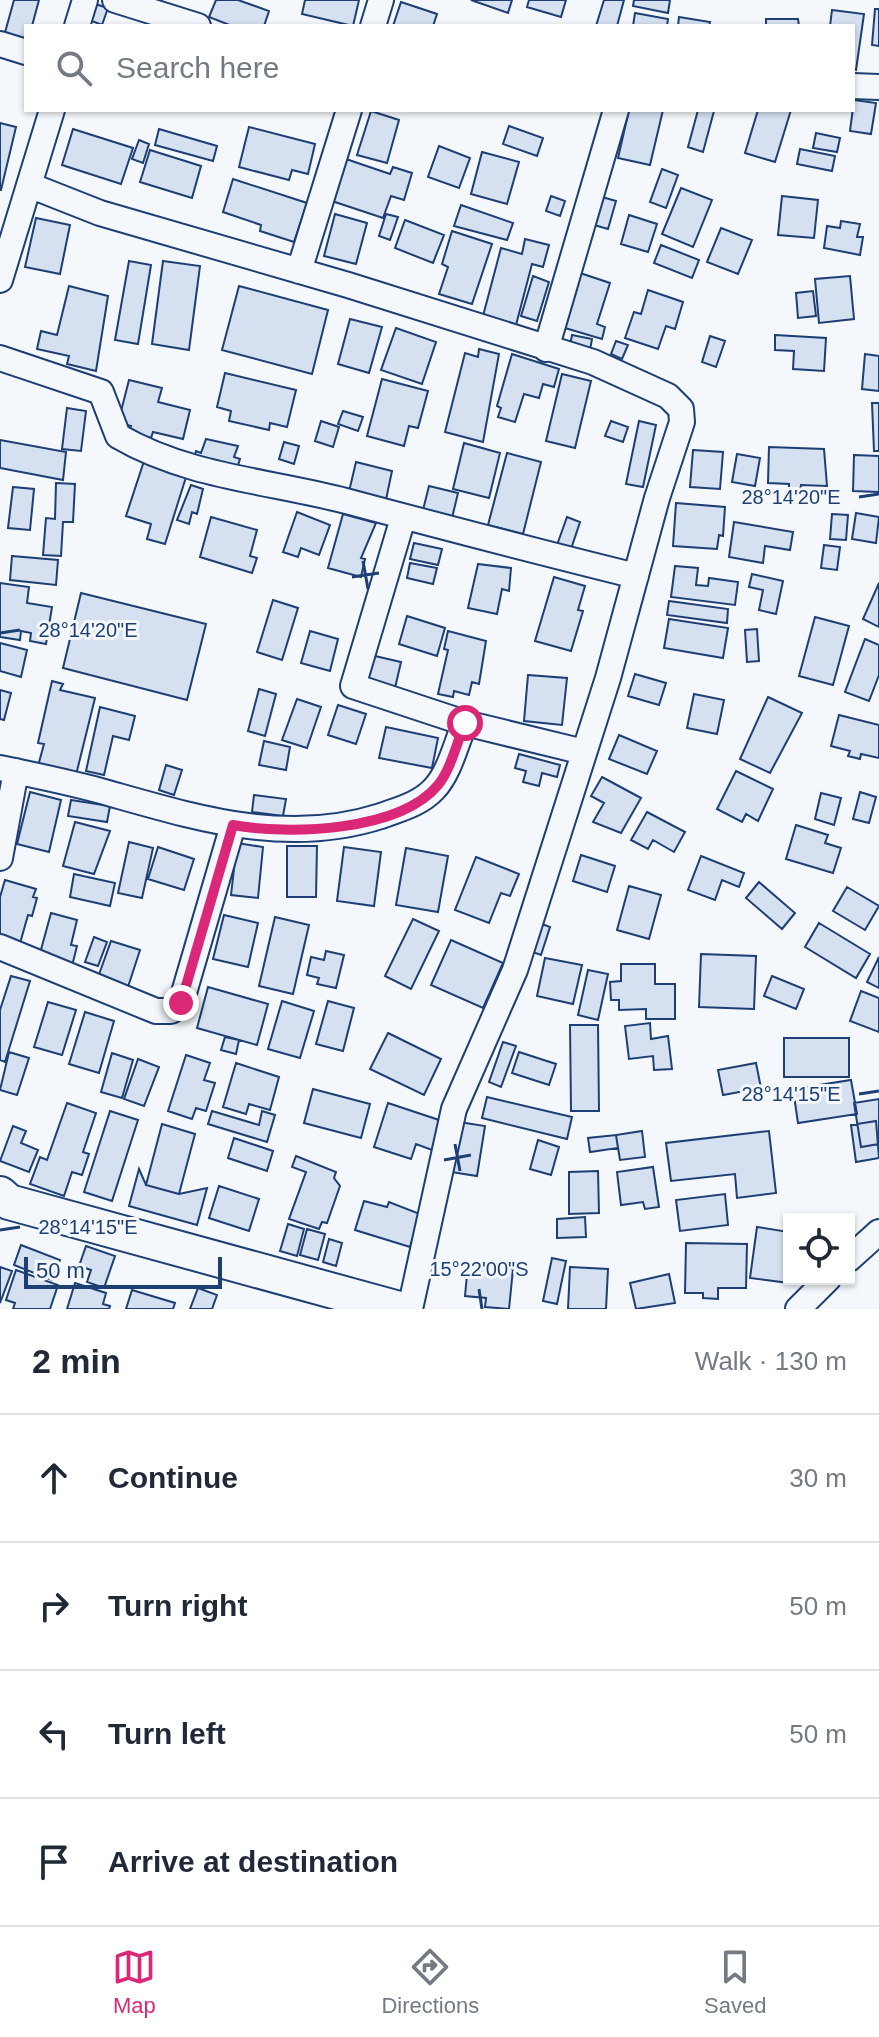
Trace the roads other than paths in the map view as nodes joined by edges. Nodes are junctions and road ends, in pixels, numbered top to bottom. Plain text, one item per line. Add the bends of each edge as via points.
1 (85, 0) edge
2 (115, 0) edge
3 (381, 0) edge
4 (78, 24) edge
5 (192, 24) edge
6 (374, 24) edge
7 (0, 44) edge
8 (24, 51) edge
9 (855, 86) edge
10 (879, 87) edge
11 (51, 112) edge
12 (348, 112) edge
13 (615, 112) edge
14 (29, 185) junction
15 (299, 271) junction
16 (0, 280) edge
17 (546, 349) junction
18 (0, 358) edge
19 (403, 518) junction
20 (636, 576) junction
21 (465, 723) junction
22 (584, 752) junction
23 (8, 770) edge
24 (233, 825) junction
25 (0, 858) edge
26 (0, 947) edge
27 (3, 1207) edge
28 (879, 1232) edge
29 (855, 1254) edge
30 (822, 1285) edge
31 (399, 1309) edge
32 (410, 1309) edge
33 (798, 1309) edge

1 - 4 street
2 - 5 street
3 - 6 street
7 - 8 street
9 - 10 street
11 - 14 street
12 - 15 street
13 - 17 street
14 - 15 street via 100,213
14 - 16 street
15 - 17 street
17 - 20 street via 668,396 681,409 682,422
18 - 19 street via 101,392 118,436 195,469
19 - 20 street
19 - 21 street via 353,686
20 - 22 street
21 - 22 street
21 - 24 street via 441,780 410,806 337,827 298,831
22 - 32 street via 515,970 454,1109
23 - 24 street
23 - 25 street
24 - 26 street via 181,1003 171,1011 156,1011
27 - 31 street
28 - 29 street
30 - 33 street

